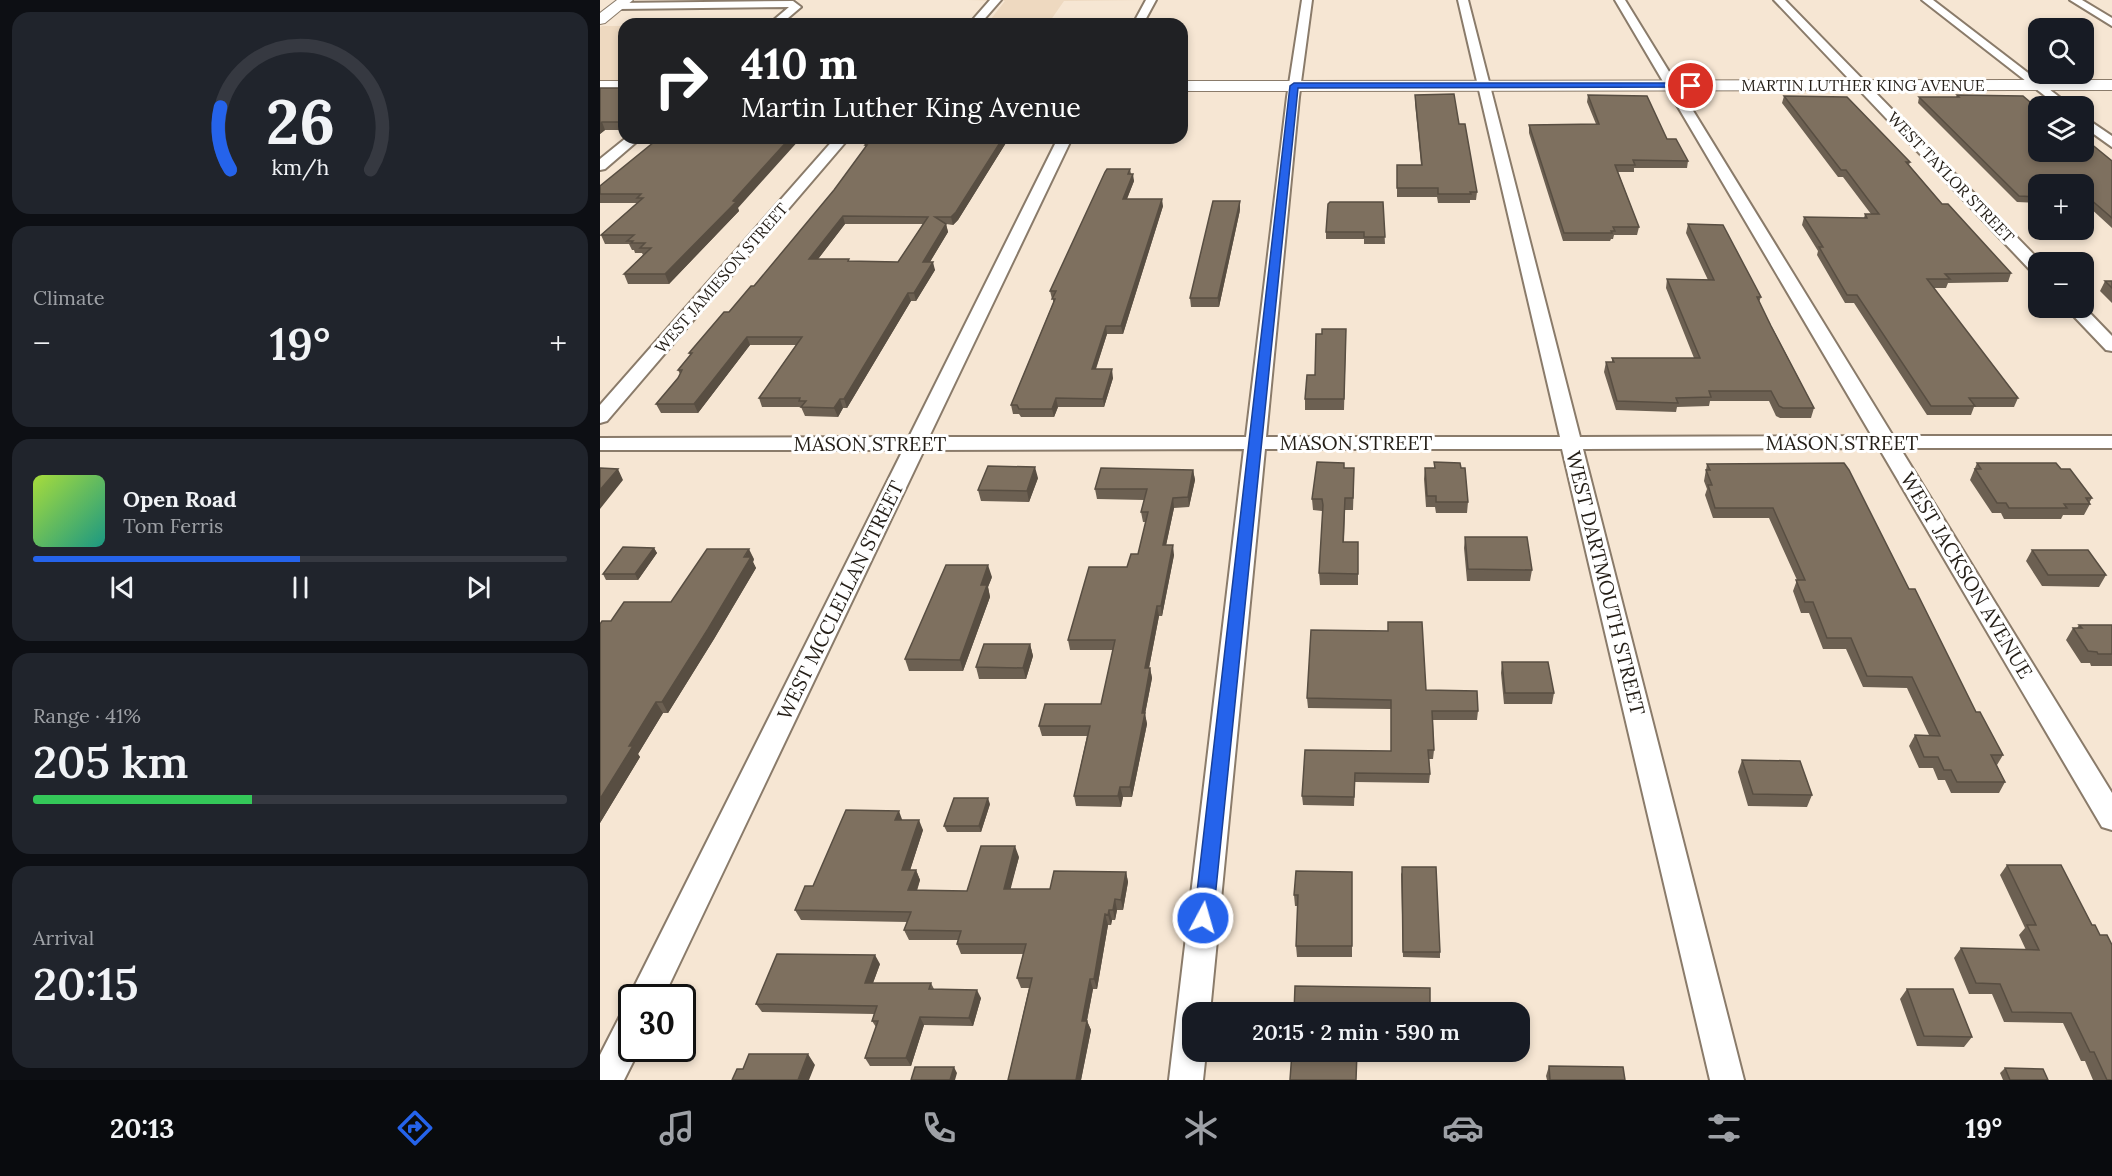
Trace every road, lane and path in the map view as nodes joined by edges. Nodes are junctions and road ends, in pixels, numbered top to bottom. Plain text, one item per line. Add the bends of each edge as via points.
1 (996, 0) edge
2 (1151, 0) edge
3 (1306, 0) edge
4 (1463, 0) edge
5 (1620, 0) edge
6 (1779, 0) edge
7 (1927, 0) edge
8 (2075, 0) edge
9 (622, 3) edge
10 (782, 18) edge
11 (980, 18) edge
12 (1141, 18) edge
13 (600, 20) edge
14 (2112, 23) edge
15 (2038, 85) junction
16 (2112, 85) edge
17 (600, 86) edge
18 (618, 86) edge
19 (1188, 86) edge
20 (1294, 86) junction
21 (1484, 86) junction
22 (1673, 86) junction
23 (1863, 86) junction
24 (2053, 96) edge
25 (2094, 129) edge
26 (2112, 143) edge
27 (627, 144) edge
28 (837, 144) edge
29 (1062, 144) edge
30 (600, 166) edge
31 (2028, 259) edge
32 (2085, 318) edge
33 (2112, 346) edge
34 (600, 417) edge
35 (1255, 442) junction
36 (1571, 442) junction
37 (1887, 442) junction
38 (2112, 442) edge
39 (916, 443) junction
40 (600, 444) edge
41 (2112, 818) edge
42 (653, 984) edge
43 (1194, 1002) edge
44 (618, 1056) edge
45 (1188, 1062) edge
46 (606, 1080) edge
47 (1186, 1080) edge
48 (1727, 1080) edge

1 - 11 street
2 - 12 street
3 - 20 street
4 - 21 street, WEST DARTMOUTH STREET
5 - 22 street, WEST JACKSON AVENUE
6 - 23 street, WEST TAYLOR STREET
7 - 15 street
8 - 14 street
9 - 10 street via 796,7
9 - 13 street
15 - 16 street, MARTIN LUTHER KING AVENUE
15 - 23 street, MARTIN LUTHER KING AVENUE
15 - 24 street
17 - 18 street
19 - 20 street, MARTIN LUTHER KING AVENUE
20 - 21 street, MARTIN LUTHER KING AVENUE
20 - 35 street
21 - 22 street, MARTIN LUTHER KING AVENUE
21 - 36 street, WEST DARTMOUTH STREET
22 - 23 street, MARTIN LUTHER KING AVENUE
22 - 37 street, WEST JACKSON AVENUE
23 - 31 street, WEST TAYLOR STREET
25 - 26 street
27 - 30 street
28 - 34 street, WEST JAMIESON STREET
29 - 39 street, WEST MCCLELLAN STREET
32 - 33 street
35 - 36 street, MASON STREET
35 - 39 street, MASON STREET
35 - 43 street
36 - 37 street, MASON STREET
36 - 48 street, WEST DARTMOUTH STREET
37 - 38 street, MASON STREET
37 - 41 street, WEST JACKSON AVENUE
39 - 40 street, MASON STREET
39 - 42 street, WEST MCCLELLAN STREET
44 - 46 street
45 - 47 street

